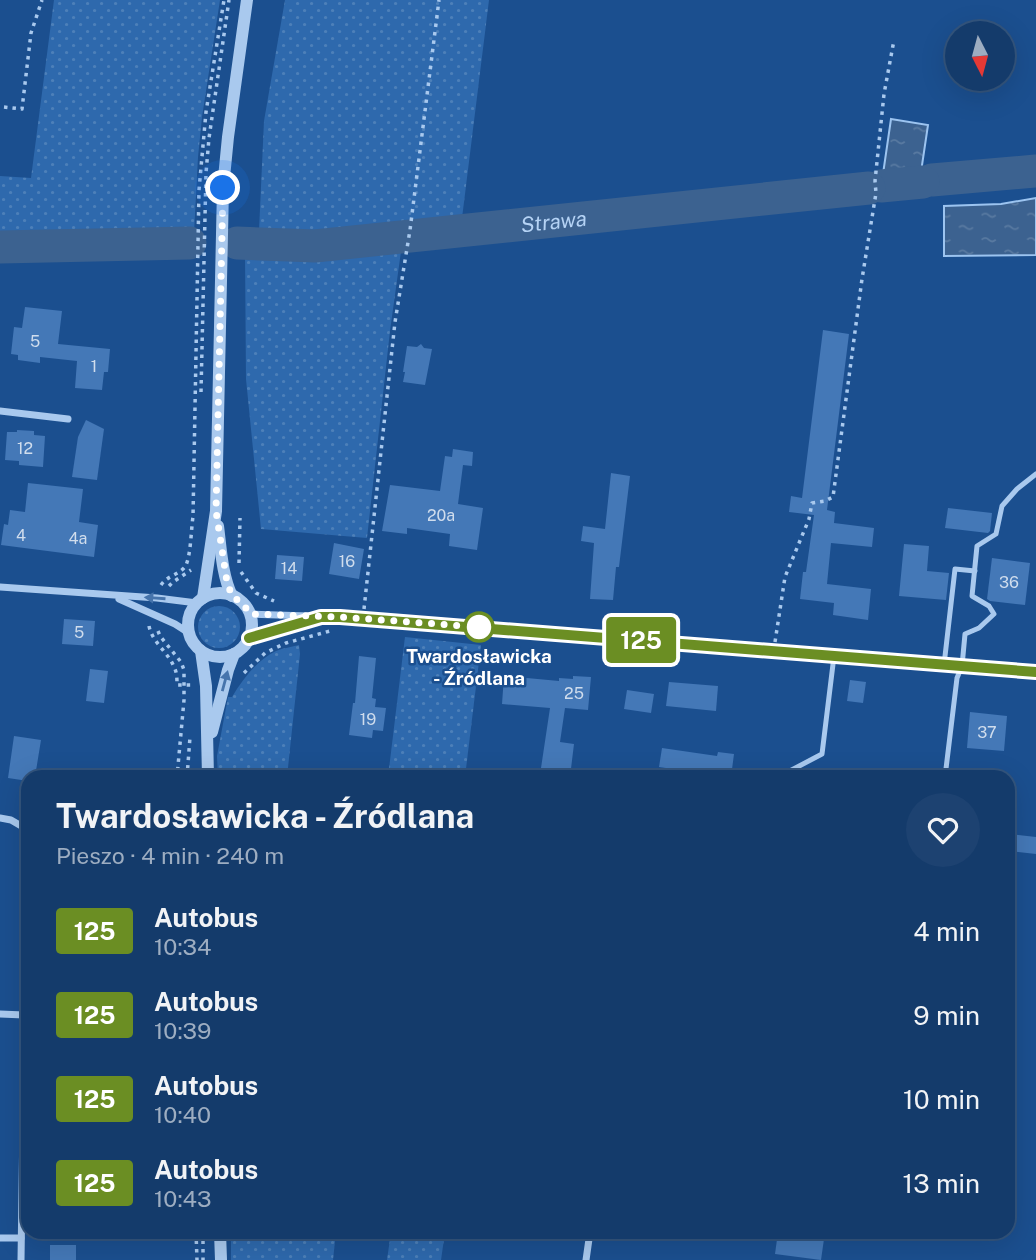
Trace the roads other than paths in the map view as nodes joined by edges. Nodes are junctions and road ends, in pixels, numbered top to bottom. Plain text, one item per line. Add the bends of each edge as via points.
1 (247, 0) edge
2 (0, 411) edge
3 (68, 419) dead end
4 (1036, 474) edge
5 (216, 511) junction
6 (975, 571) junction
7 (0, 587) edge
8 (112, 596) junction
9 (232, 596) junction
10 (200, 601) junction
11 (250, 614) junction
12 (321, 617) junction
13 (189, 633) junction
14 (249, 638) junction
15 (201, 651) junction
16 (234, 654) junction
17 (834, 656) junction
18 (944, 664) junction
19 (962, 666) junction
20 (1036, 672) edge
21 (208, 757) junction
22 (208, 770) edge
23 (792, 770) edge
24 (946, 770) edge
25 (0, 818) edge
26 (21, 824) edge
27 (0, 1014) edge
28 (21, 1014) edge
29 (0, 1238) edge
30 (21, 1238) joint
31 (220, 1239) edge
32 (589, 1239) edge
33 (21, 1260) edge
34 (220, 1260) edge
35 (586, 1260) edge

1 - 5 street via 223,188
2 - 3 street
4 - 6 lane via 1002,506 996,534 977,546
5 - 9 street
5 - 10 street
6 - 18 lane via 955,569
6 - 19 lane via 972,596 994,614 965,634
7 - 8 street
10 -> 8 street
8 - 13 street
9 - 10 street via 219,594
9 - 11 street
10 - 13 street via 189,616
11 - 12 street
11 - 14 street
12 - 14 street
12 - 17 street
13 - 15 street
14 - 16 street
15 - 16 street via 215,657
15 - 21 street
21 -> 16 street
17 - 18 street
17 - 23 lane via 822,754
18 - 19 street
19 - 20 street
19 - 24 lane
21 - 22 street
25 - 26 street
27 - 28 street
29 - 30 street
30 - 33 street
31 - 34 street
32 - 35 street

